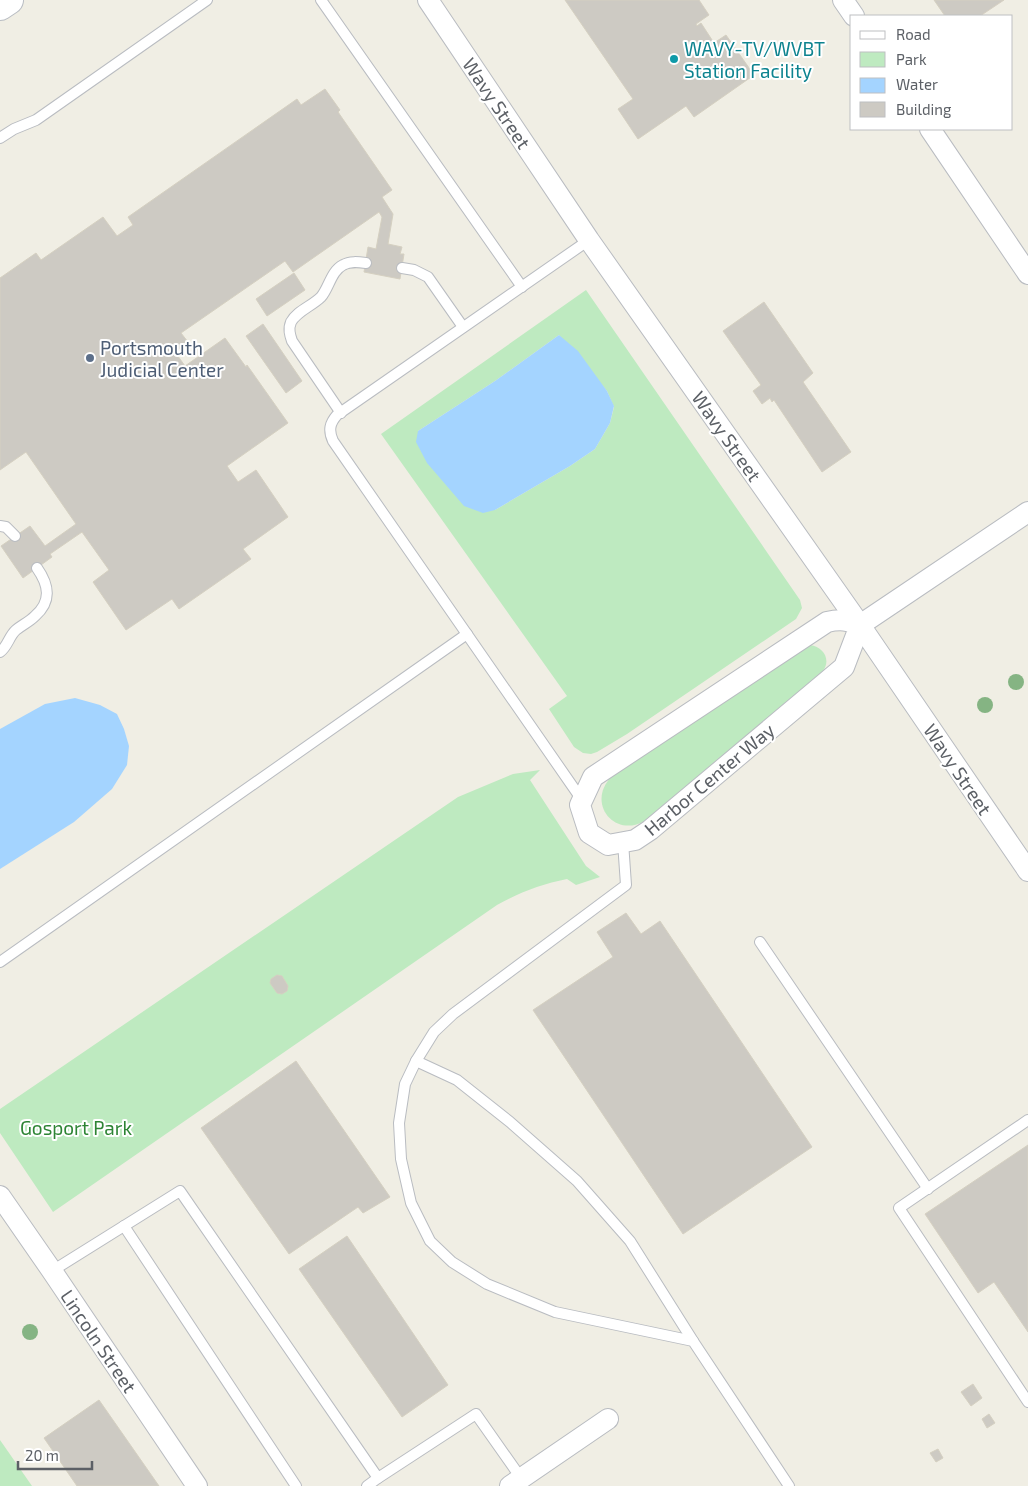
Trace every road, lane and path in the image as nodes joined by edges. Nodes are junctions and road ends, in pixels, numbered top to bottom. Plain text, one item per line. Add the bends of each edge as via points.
1 (8, 0) edge
2 (207, 0) edge
3 (428, 0) edge
4 (843, 0) edge
5 (324, 1) edge
6 (0, 6) edge
7 (853, 15) edge
8 (931, 130) edge
9 (0, 138) edge
10 (589, 240) junction
11 (366, 264) dead end
12 (402, 268) dead end
13 (1028, 274) edge
14 (522, 287) junction
15 (463, 327) junction
16 (340, 413) junction
17 (1028, 512) edge
18 (0, 526) edge
19 (15, 536) dead end
20 (37, 568) dead end
21 (860, 625) junction
22 (467, 634) junction
23 (0, 652) edge
24 (582, 800) junction
25 (622, 842) junction
26 (1028, 871) edge
27 (760, 942) dead end
28 (0, 962) edge
29 (416, 1061) junction
30 (1028, 1120) edge
31 (928, 1188) junction
32 (0, 1196) edge
33 (124, 1226) junction
34 (52, 1271) junction
35 (693, 1341) junction
36 (1028, 1402) edge
37 (608, 1419) dead end
38 (378, 1478) junction
39 (515, 1482) edge
40 (197, 1486) edge
41 (296, 1486) edge
42 (367, 1486) edge
43 (789, 1486) edge

1 - 6 main road
2 - 9 lane via 36,120
3 - 10 street, Wavy Street
4 - 7 street
5 - 14 lane
8 - 13 street
10 - 14 lane
10 - 21 street, Wavy Street
11 - 16 lane via 342,265 322,296 296,316 289,332
12 - 15 lane via 428,277
14 - 15 lane
15 - 16 lane
16 - 22 lane via 330,427 333,440
17 - 21 street
18 - 19 lane
20 - 23 lane via 47,590 45,605 14,632
21 - 24 street via 848,620 827,622 593,777
21 - 25 street, Harbor Center Way via 844,667 650,830 635,840
21 - 26 street, Wavy Street
22 - 24 lane
22 - 28 lane
24 - 25 street, Harbor Center Way via 580,805 589,833 608,845
25 - 29 lane via 626,885 453,1014 434,1032
27 - 31 lane
29 - 35 lane via 457,1080 576,1181 630,1240
29 - 35 lane via 405,1084 399,1123 401,1159 411,1203 430,1241 452,1262 487,1284 556,1312
30 - 31 lane
31 - 36 lane via 899,1208
32 - 34 street, Lincoln Street
33 - 34 lane
33 - 38 lane via 180,1192
33 - 41 lane
34 - 40 street, Lincoln Street
35 - 43 lane
37 - 39 street
38 - 39 lane via 476,1414
38 - 42 lane

